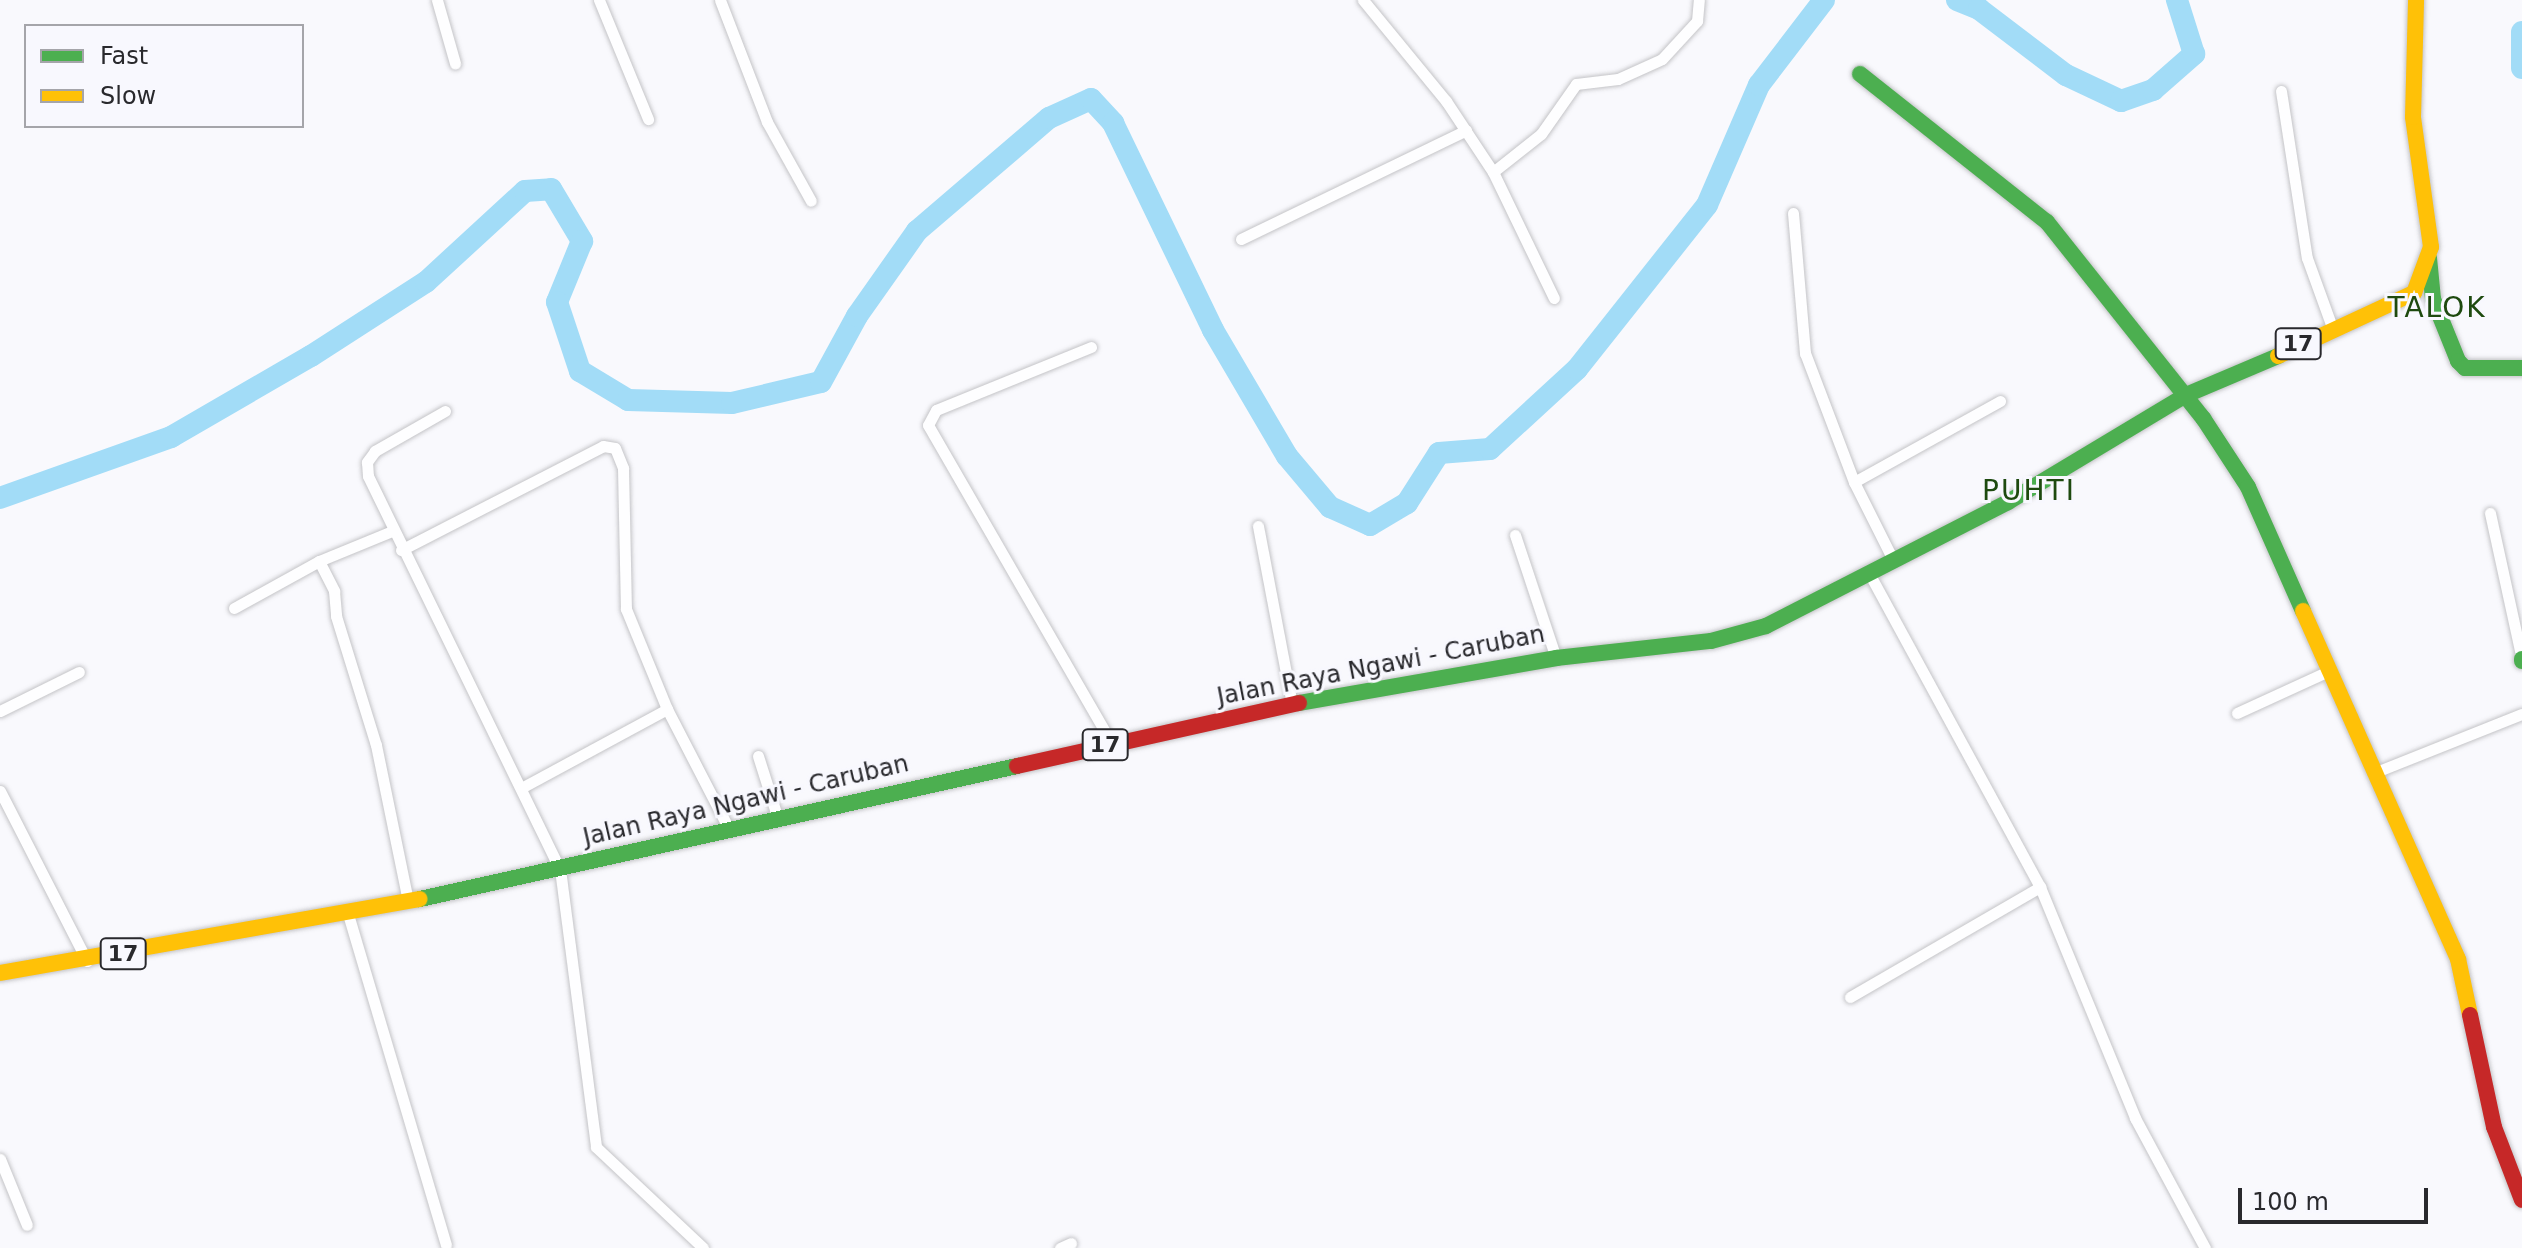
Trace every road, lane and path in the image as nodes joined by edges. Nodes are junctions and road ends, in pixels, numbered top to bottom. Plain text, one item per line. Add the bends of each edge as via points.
1 (437, 0) edge
2 (599, 0) edge
3 (720, 0) edge
4 (1363, 0) edge
5 (1699, 0) edge
6 (2416, 0) edge
7 (455, 63) dead end
8 (1860, 74) dead end
9 (2281, 91) dead end
10 (648, 119) dead end
11 (1466, 130) junction
12 (1493, 172) junction
13 (811, 201) dead end
14 (1793, 213) dead end
15 (1241, 239) dead end
16 (2429, 257) junction
17 (1554, 298) dead end
18 (2404, 301) junction
19 (2437, 308) junction
20 (2333, 330) junction
21 (1091, 347) dead end
22 (2522, 368) edge
23 (2186, 395) junction
24 (2000, 401) dead end
25 (445, 411) dead end
26 (1854, 482) junction
27 (2490, 513) dead end
28 (1258, 526) dead end
29 (392, 531) junction
30 (1515, 535) dead end
31 (401, 550) junction
32 (319, 561) junction
33 (1894, 562) junction
34 (1870, 575) junction
35 (234, 608) dead end
36 (1556, 658) junction
37 (2522, 660) edge
38 (2331, 670) junction
39 (79, 672) dead end
40 (1292, 704) junction
41 (667, 709) junction
42 (0, 711) edge
43 (2237, 713) dead end
44 (2522, 714) edge
45 (1112, 744) junction
46 (758, 756) dead end
47 (2376, 772) junction
48 (523, 787) junction
49 (2, 800) edge
50 (777, 816) junction
51 (729, 829) junction
52 (560, 869) junction
53 (2040, 887) junction
54 (408, 901) junction
55 (348, 914) junction
56 (87, 961) junction
57 (0, 973) edge
58 (1850, 997) dead end
59 (0, 1159) edge
60 (2522, 1200) edge
61 (27, 1225) dead end
62 (446, 1245) dead end
63 (703, 1248) edge
64 (2205, 1248) edge

1 - 7 street
2 - 10 street
3 - 13 street via 767,122
4 - 11 street
5 - 12 street via 1697,21 1662,59 1618,79 1576,84 1541,134
6 - 16 main road via 2410,69
8 - 23 main road via 2047,222 2113,312
9 - 20 street via 2307,258
11 - 12 street
11 - 15 street
12 - 17 street
14 - 26 street via 1805,353
16 - 18 main road via 2423,279
16 - 19 main road
18 - 19 main road
18 - 20 main road, Jalan Raya Ngawi - Caruban / 17
19 - 22 main road via 2465,368
20 - 23 main road, Jalan Raya Ngawi - Caruban / 17
21 - 45 street via 936,410 928,425
23 - 33 main road, Jalan Raya Ngawi - Caruban / 17
23 - 38 main road via 2266,520
24 - 26 street
25 - 29 street via 367,462
26 - 33 street
27 - 37 street
28 - 40 street
29 - 31 street
29 - 32 street
30 - 36 street
31 - 41 street via 603,446 615,448 623,468 626,609
31 - 48 street
32 - 35 street
32 - 54 street via 334,591 336,616 376,745
33 - 34 main road, Jalan Raya Ngawi - Caruban / 17
34 - 36 main road, Jalan Raya Ngawi - Caruban / 17 via 1789,616 1727,638
34 - 53 street
36 - 40 main road, Jalan Raya Ngawi - Caruban / 17
38 - 43 street
38 - 47 main road
39 - 42 street
40 - 45 main road, Jalan Raya Ngawi - Caruban / 17
41 - 48 street
41 - 51 street
44 - 47 street
45 - 50 main road, Jalan Raya Ngawi - Caruban / 17
46 - 50 street
47 - 60 main road via 2458,959 2494,1127
48 - 52 street
49 - 56 street
50 - 51 main road, Jalan Raya Ngawi - Caruban / 17
51 - 52 main road, Jalan Raya Ngawi - Caruban / 17
52 - 54 main road, Jalan Raya Ngawi - Caruban / 17
52 - 63 street via 596,1147
53 - 58 street
53 - 64 street via 2135,1118
54 - 55 main road, Jalan Raya Ngawi - Caruban / 17
55 - 56 main road, Jalan Raya Ngawi - Caruban / 17
55 - 62 street
56 - 57 main road, Jalan Raya Ngawi - Caruban / 17
59 - 61 street

